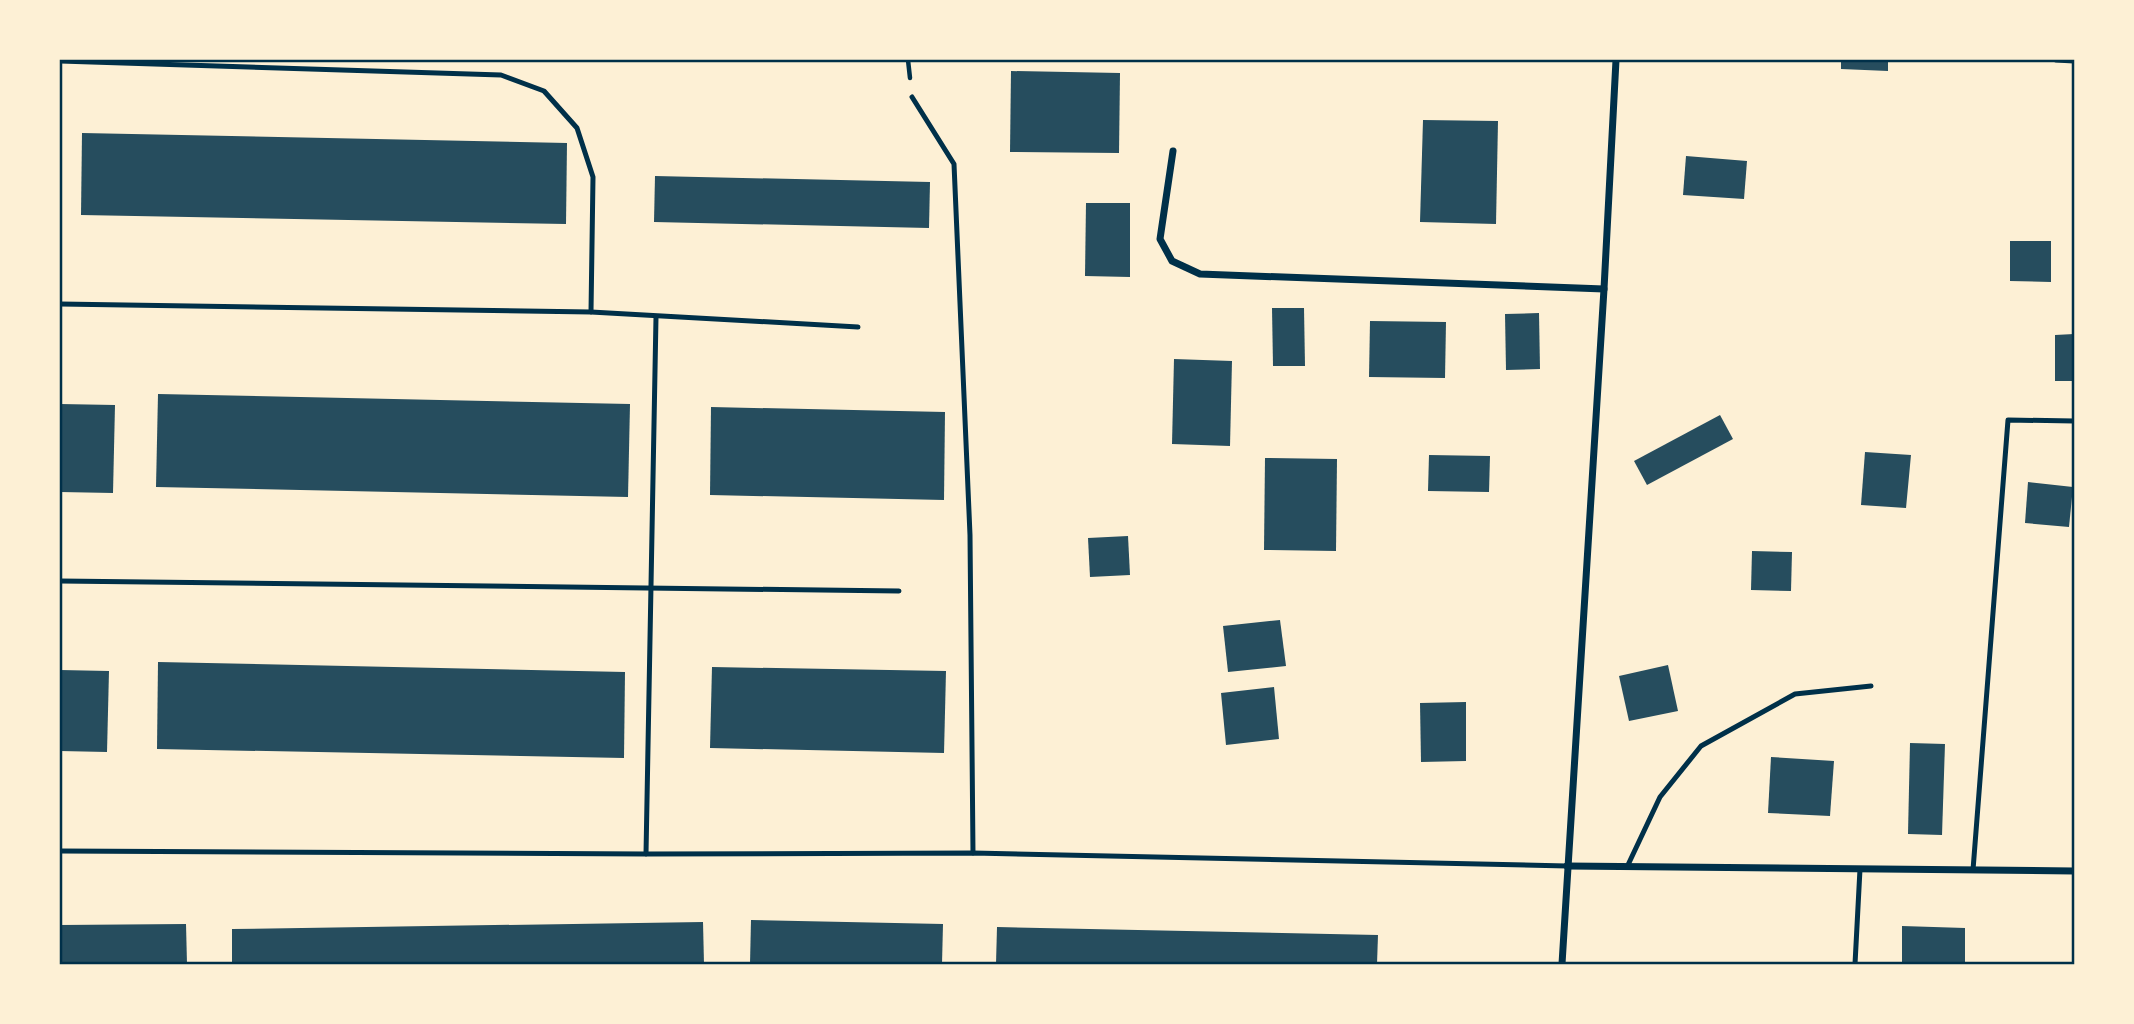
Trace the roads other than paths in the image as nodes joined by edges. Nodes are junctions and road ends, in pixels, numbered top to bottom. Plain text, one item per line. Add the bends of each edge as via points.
1 (1616, 60) edge
2 (2056, 60) edge
3 (60, 61) edge
4 (2074, 61) edge
5 (912, 97) dead end
6 (1173, 151) dead end
7 (1604, 289) junction
8 (60, 304) edge
9 (591, 312) junction
10 (656, 317) junction
11 (858, 327) dead end
12 (2074, 421) edge
13 (60, 581) edge
14 (650, 588) junction
15 (900, 591) dead end
16 (1871, 686) dead end
17 (60, 851) edge
18 (973, 853) junction
19 (646, 854) junction
20 (1567, 866) junction
21 (1627, 867) junction
22 (1860, 869) junction
23 (1973, 870) junction
24 (2074, 871) edge
25 (1562, 964) edge
26 (1855, 964) edge

1 - 7 street
2 - 4 lane
3 - 9 lane via 501,75 544,91 577,128 593,177
5 - 18 lane via 954,164 970,535
6 - 7 street via 1160,239 1172,261 1200,274
7 - 20 street
8 - 9 lane
9 - 10 lane
10 - 11 lane
10 - 14 lane
12 - 23 lane via 2008,420
13 - 14 lane
14 - 15 lane
14 - 19 lane
16 - 21 lane via 1795,694 1701,746 1660,797
17 - 19 lane
18 - 19 lane
18 - 20 lane
20 - 21 street
20 - 25 street
21 - 22 street
22 - 23 street
22 - 26 lane
23 - 24 street

